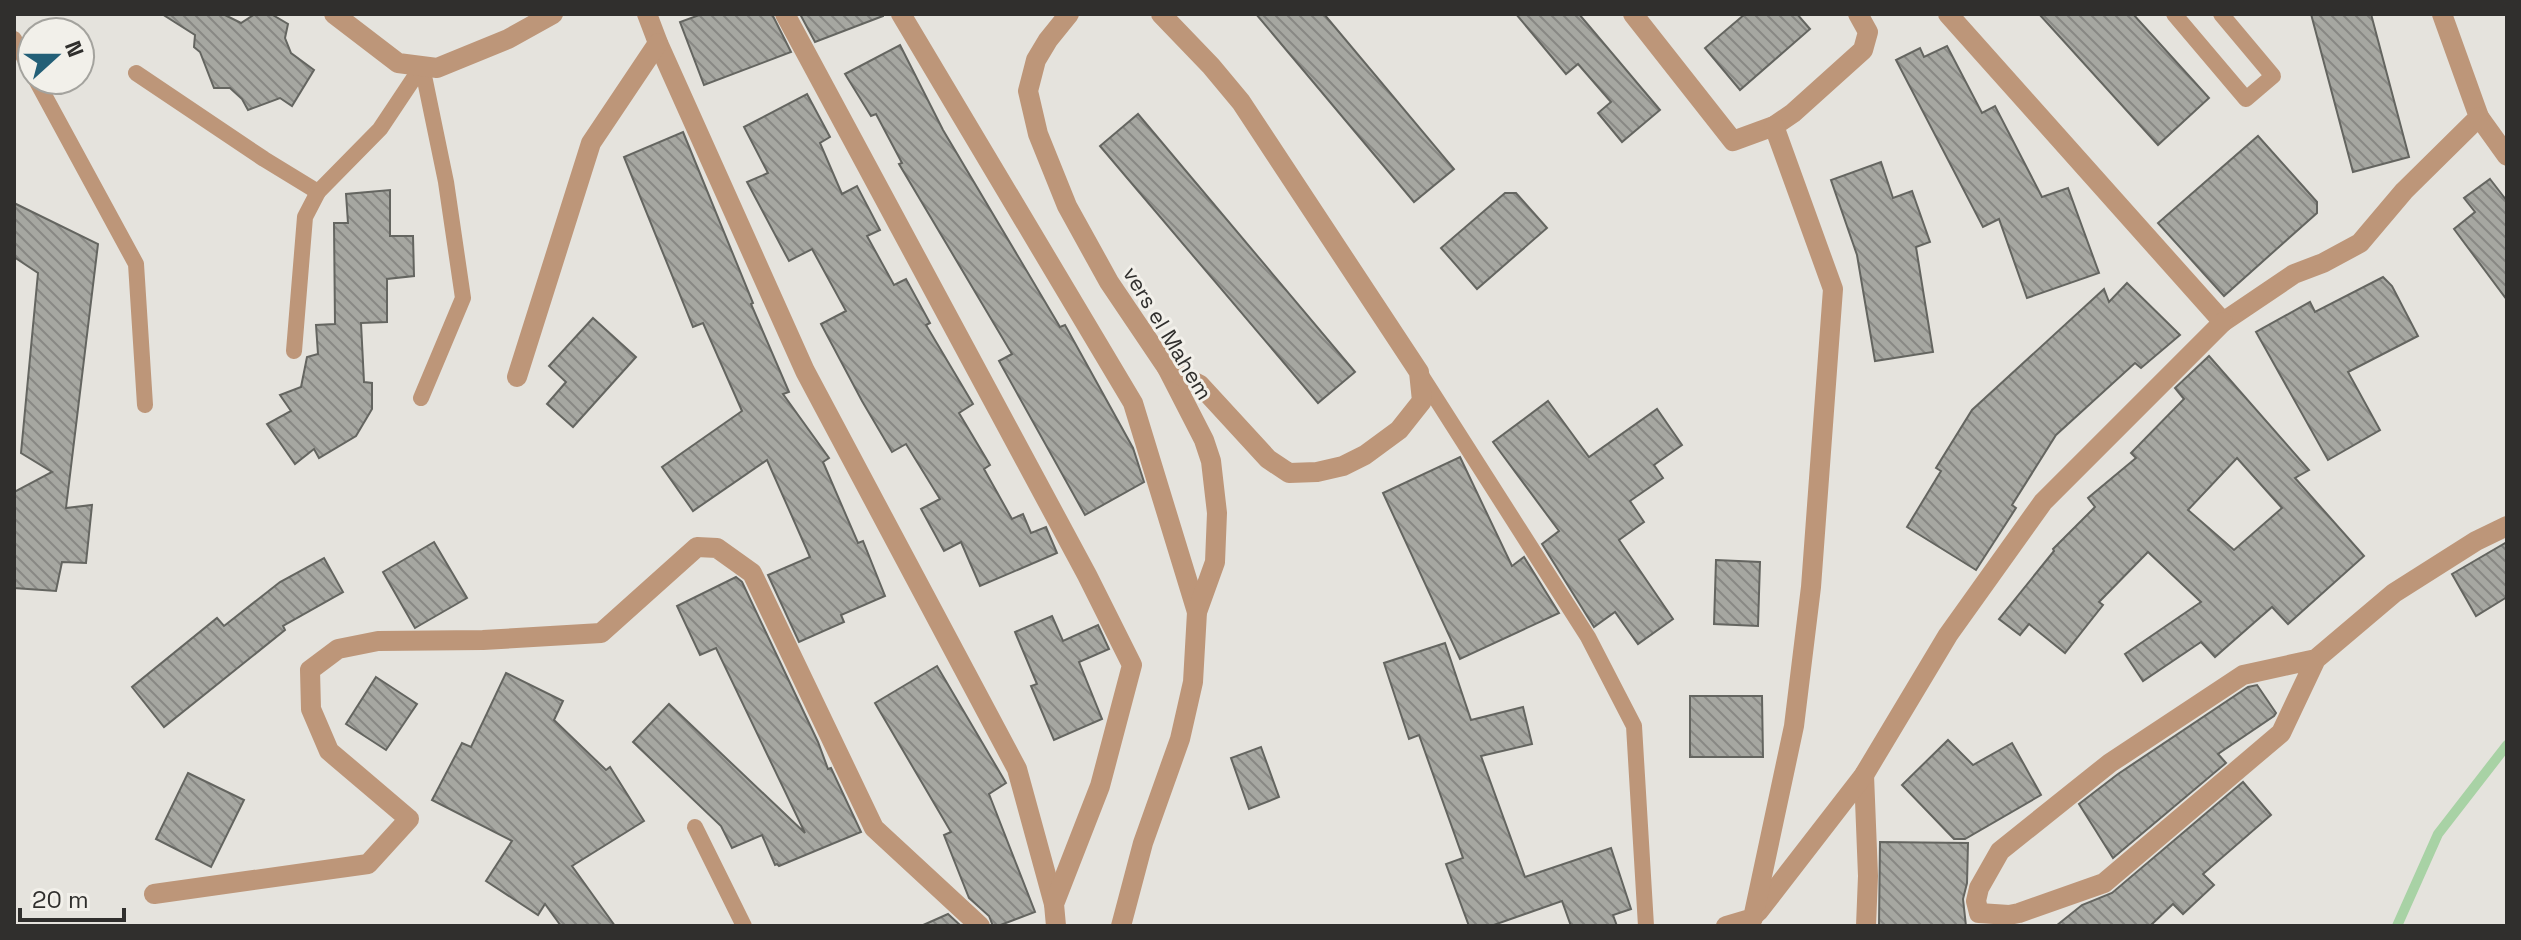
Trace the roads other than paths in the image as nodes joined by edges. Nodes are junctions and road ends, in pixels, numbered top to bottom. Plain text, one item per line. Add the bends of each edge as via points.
1 (334, 14) edge
2 (553, 14) edge
3 (647, 14) edge
4 (785, 14) edge
5 (901, 14) edge
6 (1069, 14) edge
7 (1161, 14) edge
8 (1633, 14) edge
9 (1858, 14) edge
10 (1948, 14) edge
11 (2174, 14) edge
12 (2221, 14) edge
13 (2442, 14) edge
14 (658, 43) junction
15 (422, 66) junction
16 (136, 73) dead end
17 (45, 96) edge
18 (2479, 117) junction
19 (1774, 126) junction
20 (2507, 156) edge
21 (318, 192) junction
22 (2223, 322) junction
23 (294, 351) dead end
24 (1167, 368) junction
25 (1419, 372) junction
26 (517, 377) dead end
27 (421, 398) dead end
28 (145, 405) dead end
29 (2507, 526) edge
30 (1197, 612) junction
31 (2316, 659) junction
32 (1864, 775) junction
33 (695, 827) dead end
34 (154, 894) dead end
35 (1054, 904) junction
36 (1752, 922) edge
37 (744, 926) edge
38 (980, 926) edge
39 (1056, 926) edge
40 (1121, 926) edge
41 (1646, 926) edge
42 (1726, 926) edge
43 (1866, 926) edge

1 - 15 street via 398,63
2 - 15 street via 437,68
3 - 14 street
4 - 35 street via 1132,665 1100,786
5 - 30 street via 1133,403
6 - 24 street, vers el Mahem via 1036,60 1028,91 1038,134 1067,206 1109,282
7 - 25 street via 1241,102
8 - 19 street via 1733,141
9 - 19 street via 1868,32 1863,50
10 - 22 street
11 - 12 lane via 2246,99 2273,76
13 - 18 street
14 - 26 street via 591,143
14 - 35 street via 805,371 1017,769
15 - 21 lane via 380,129
15 - 27 lane via 463,298
16 - 21 lane
17 - 28 lane via 136,264
18 - 20 street
18 - 22 street via 2360,243 2294,274
19 - 36 street via 1833,289 1811,587 1796,710
21 - 23 lane via 305,217
22 - 32 street via 2043,502 1948,635
24 - 25 street via 1200,385 1268,459 1289,473 1343,466 1399,430 1422,401
24 - 30 street, vers el Mahem via 1211,461 1215,562
25 - 41 lane via 1588,637 1634,726
29 - 31 street via 2394,593
30 - 40 street, vers el Mahem via 1193,682 1180,739
31 - 31 street via 2281,733 2104,883 2019,913 1979,913 1979,888 2000,851 2110,763 2243,675
32 - 36 street
32 - 43 street
33 - 37 lane
34 - 38 street via 368,864 409,819 329,751 311,709 310,670 338,649 378,641 601,633 697,547 717,548 752,573 874,828
35 - 39 street
36 - 42 street

